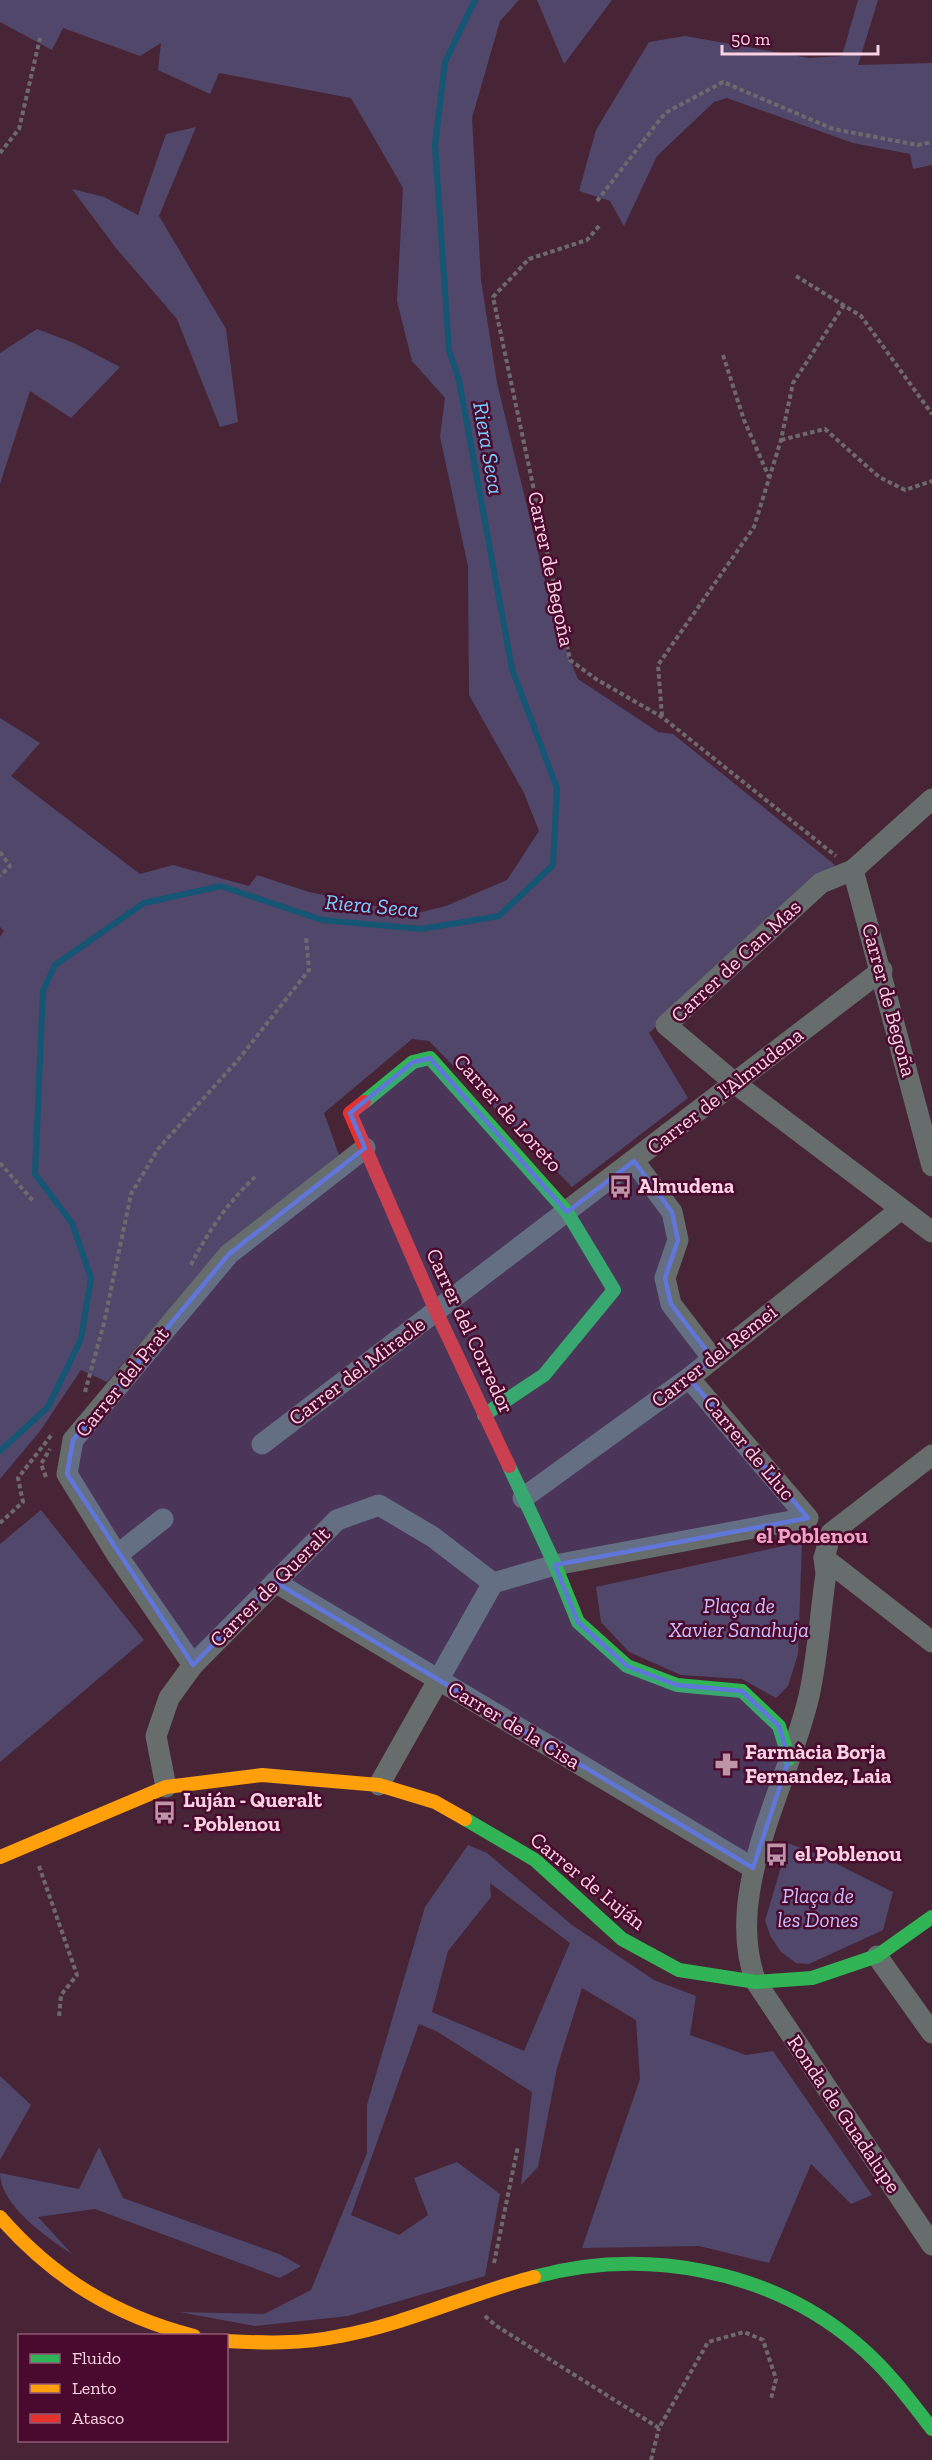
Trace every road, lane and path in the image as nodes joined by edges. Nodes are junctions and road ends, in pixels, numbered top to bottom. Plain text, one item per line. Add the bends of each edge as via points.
1 (40, 38) dead end
2 (932, 142) edge
3 (0, 153) edge
4 (597, 201) dead end
5 (599, 226) dead end
6 (796, 276) dead end
7 (844, 305) junction
8 (723, 355) dead end
9 (932, 414) edge
10 (781, 440) junction
11 (769, 478) junction
12 (932, 481) edge
13 (662, 717) junction
14 (932, 799) edge
15 (0, 852) edge
16 (853, 870) junction
17 (0, 876) edge
18 (306, 937) dead end
19 (882, 970) junction
20 (736, 1084) junction
21 (350, 1113) joint
22 (365, 1148) junction
23 (634, 1161) junction
24 (0, 1163) edge
25 (932, 1166) edge
26 (34, 1202) dead end
27 (901, 1209) junction
28 (567, 1212) junction
29 (932, 1232) edge
30 (436, 1311) junction
31 (712, 1359) junction
32 (689, 1378) junction
33 (84, 1394) dead end
34 (484, 1415) junction
35 (55, 1431) dead end
36 (262, 1444) dead end
37 (932, 1455) edge
38 (523, 1498) junction
39 (164, 1519) dead end
40 (0, 1523) edge
41 (117, 1555) junction
42 (824, 1558) junction
43 (555, 1565) junction
44 (275, 1582) junction
45 (493, 1583) junction
46 (932, 1642) edge
47 (193, 1665) junction
48 (438, 1680) junction
49 (789, 1759) junction
50 (379, 1785) junction
51 (166, 1787) junction
52 (26, 1847) junction
53 (0, 1857) edge
54 (753, 1868) junction
55 (0, 1870) edge
56 (932, 1917) edge
57 (877, 1956) junction
58 (756, 1982) junction
59 (59, 2018) dead end
60 (932, 2033) edge
61 (518, 2146) dead end
62 (0, 2217) edge
63 (932, 2245) edge
64 (489, 2290) junction
65 (464, 2298) junction
66 (187, 2334) edge
67 (228, 2341) edge
68 (771, 2399) dead end
69 (659, 2428) junction
70 (932, 2429) edge
71 (651, 2460) edge

1 - 3 path via 19,129
2 - 4 path via 918,145 833,129 723,82 665,113
5 - 13 path, Carrer de Begoña via 587,240 529,259 494,297 570,660
6 - 7 path
7 - 9 path via 861,316
7 - 10 path via 793,383
8 - 11 path via 744,420
10 - 11 path
10 - 12 path via 825,429 879,477 905,490
11 - 13 path via 754,527 658,665
13 - 16 path, Carrer de Begoña
14 - 16 street
15 - 17 path via 10,866
16 - 19 street, Carrer de Begoña
16 - 20 street, Carrer de Can Mas via 821,883 666,1025
18 - 33 path via 309,970 238,1060 158,1149 130,1194 104,1323
19 - 20 street, Carrer de l'Almudena
19 - 25 street, Carrer de Begoña
20 - 23 street, Carrer de l'Almudena
20 - 27 street
21 - 22 street, Carrer del Corredor
21 - 28 street, Carrer de Loreto via 413,1062 430,1058
22 - 30 street, Carrer del Corredor
22 - 41 street, Carrer del Prat via 229,1254 73,1440 67,1474
23 - 28 street, Carrer de l'Almudena
23 - 31 street via 672,1212 678,1240 664,1278 671,1304
24 - 26 path
27 - 29 street
27 - 31 street, Carrer del Remei
28 - 30 street, Carrer del Miracle
28 - 34 street, Carrer de Loreto via 614,1290 544,1375
30 - 34 street, Carrer del Corredor
30 - 36 street, Carrer del Miracle
31 - 32 street, Carrer del Remei
32 - 38 street, Carrer del Remei
32 - 43 street, Carrer de Lluc via 808,1518
34 - 38 street, Carrer del Corredor
35 - 40 path via 18,1478 24,1502
37 - 42 street, Ronda de Guadalupe via 831,1533
38 - 43 street, Carrer del Corredor
39 - 41 street
41 - 47 street, Carrer del Prat
42 - 46 street
42 - 49 street, Ronda de Guadalupe via 826,1574 809,1696
43 - 45 street
43 - 49 street via 578,1622 627,1666 677,1685 742,1691 779,1726
44 - 45 street, Carrer de Queralt via 337,1520 379,1505 433,1537
44 - 47 street, Carrer de Queralt
44 - 48 street, Carrer de la Cisa
45 - 48 street
47 - 51 street, Carrer de Queralt via 169,1698 156,1736
48 - 50 street
48 - 54 street, Carrer de la Cisa
49 - 54 street, Ronda de Guadalupe
50 - 51 street, Carrer de Luján via 262,1775
50 - 58 street, Carrer de Luján via 435,1802 535,1860 622,1939 679,1970
51 - 52 street, Carrer de Luján
52 - 53 street, Carrer de Luján
52 - 55 street
52 - 59 path via 77,1975 61,1995
54 - 58 street, Ronda de Guadalupe via 748,1960
56 - 57 street, Carrer de Luján
57 - 58 street, Carrer de Luján via 812,1978
57 - 60 street
58 - 63 street, Ronda de Guadalupe
61 - 64 path
62 - 66 street via 26,2246 72,2284 128,2315
64 - 65 street
64 - 70 street via 562,2270 618,2264 656,2263 723,2274 782,2295 844,2332 890,2373
65 - 67 street via 405,2319 314,2341
65 - 69 path via 495,2325
68 - 69 path via 776,2379 763,2340 744,2332 708,2342
69 - 71 path

